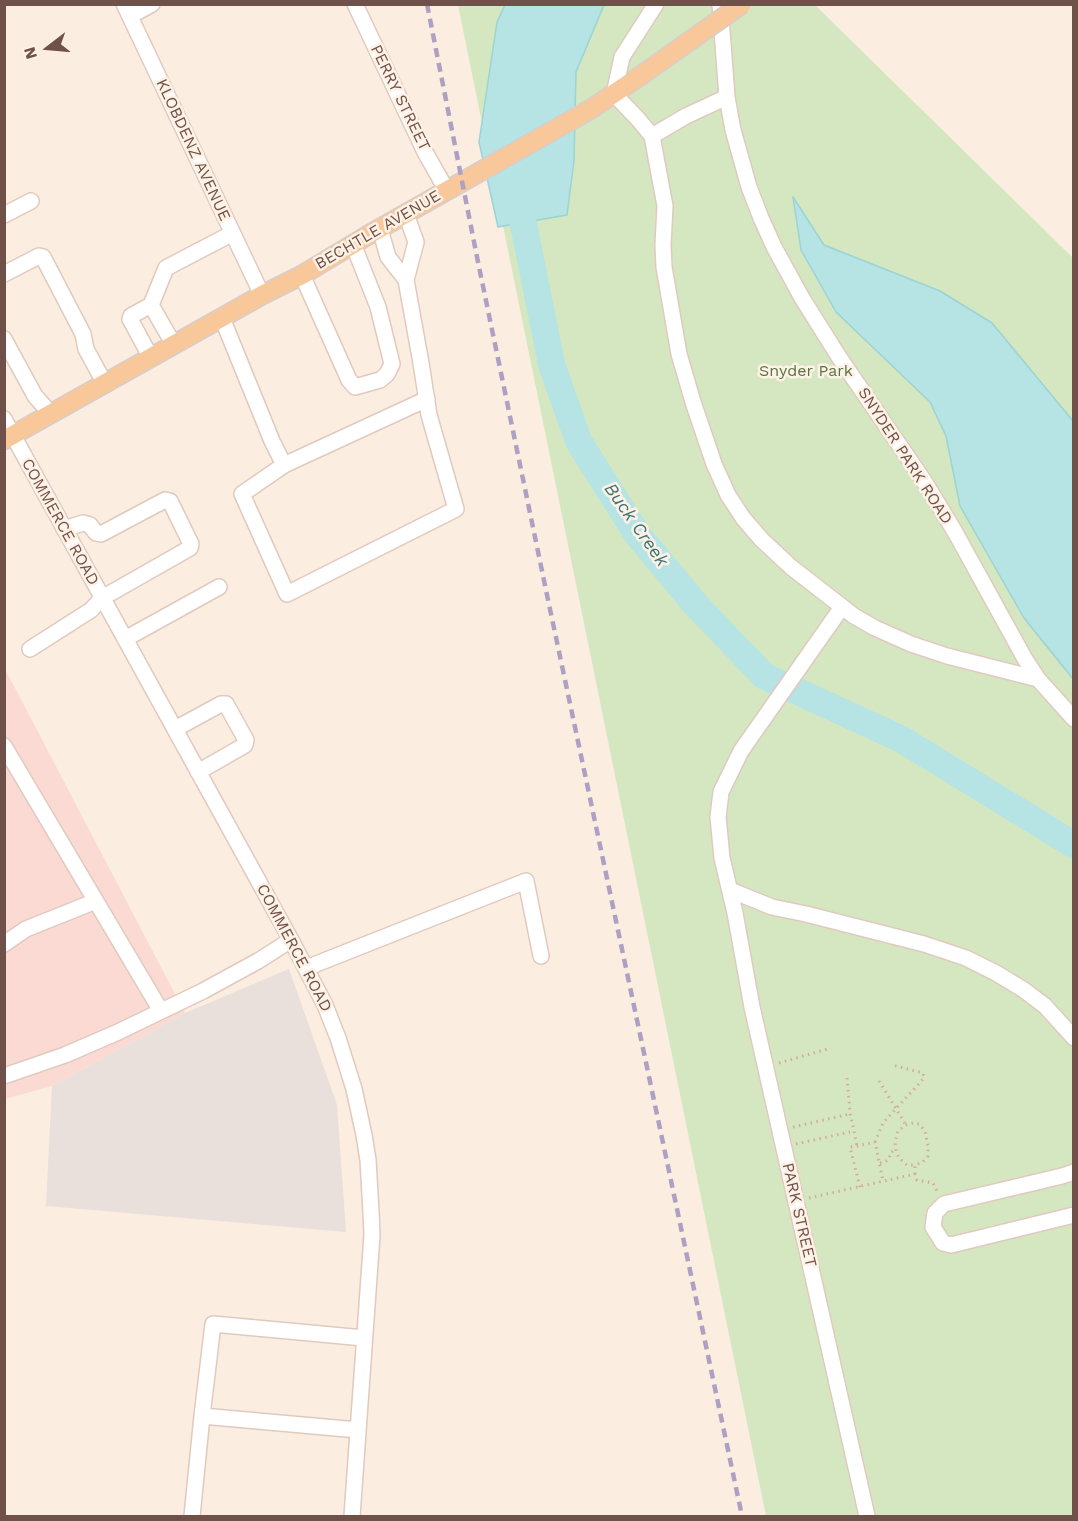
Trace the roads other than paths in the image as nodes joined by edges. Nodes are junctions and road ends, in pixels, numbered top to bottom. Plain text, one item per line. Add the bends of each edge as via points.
1 (152, 4) edge
2 (356, 4) edge
3 (656, 4) edge
4 (720, 4) edge
5 (742, 4) edge
6 (127, 10) edge
7 (614, 94) junction
8 (727, 97) junction
9 (652, 136) junction
10 (447, 191) junction
11 (31, 201) dead end
12 (406, 214) junction
13 (4, 215) edge
14 (380, 229) junction
15 (231, 234) junction
16 (353, 244) junction
17 (4, 274) edge
18 (302, 275) junction
19 (406, 280) junction
20 (262, 296) junction
21 (151, 305) junction
22 (222, 318) junction
23 (4, 339) edge
24 (174, 345) junction
25 (151, 358) junction
26 (105, 384) junction
27 (427, 399) junction
28 (51, 414) junction
29 (7, 432) edge
30 (284, 465) junction
31 (64, 529) junction
32 (219, 587) dead end
33 (102, 598) junction
34 (842, 608) junction
35 (125, 639) junction
36 (30, 649) dead end
37 (1038, 679) junction
38 (1074, 719) edge
39 (175, 729) junction
40 (4, 746) edge
41 (198, 772) junction
42 (730, 890) junction
43 (96, 901) junction
44 (291, 940) junction
45 (4, 944) edge
46 (541, 956) dead end
47 (306, 968) junction
48 (161, 1011) junction
49 (1074, 1038) edge
50 (4, 1076) edge
51 (1074, 1172) edge
52 (1074, 1215) edge
53 (364, 1338) junction
54 (202, 1416) junction
55 (358, 1430) junction
56 (192, 1516) edge
57 (352, 1516) edge
58 (867, 1516) edge

1 - 6 street
2 - 10 street, PERRY STREET
3 - 7 street via 622,57
4 - 8 street, SNYDER PARK ROAD
5 - 7 main road, BECHTLE AVENUE, bridge
6 - 15 street, KLOBDENZ AVENUE
7 - 9 street
7 - 10 main road, BECHTLE AVENUE
8 - 9 street
8 - 37 street, SNYDER PARK ROAD via 749,187 774,247 839,357 924,481
9 - 34 street via 665,206 664,267 679,354 714,464 728,495 762,540
10 - 12 main road, BECHTLE AVENUE
11 - 13 street
12 - 14 main road, BECHTLE AVENUE
12 - 19 street via 416,242
14 - 16 main road, BECHTLE AVENUE
14 - 19 street via 388,257
15 - 20 street, KLOBDENZ AVENUE
15 - 21 street via 166,268
16 - 18 main road, BECHTLE AVENUE
16 - 18 street via 378,307 392,364 380,380 356,387 349,381
17 - 26 street via 43,256
18 - 20 main road, BECHTLE AVENUE
19 - 27 street
20 - 22 main road, BECHTLE AVENUE
21 - 24 street
21 - 25 street via 130,319
22 - 24 main road, BECHTLE AVENUE
22 - 30 street
23 - 28 street via 35,396
24 - 25 main road, BECHTLE AVENUE
25 - 26 main road, BECHTLE AVENUE
26 - 28 main road, BECHTLE AVENUE
27 - 30 street
27 - 30 street via 456,509 286,594 242,494
28 - 29 main road, BECHTLE AVENUE
29 - 31 street, COMMERCE ROAD
31 - 33 street, COMMERCE ROAD
31 - 33 street via 84,523 101,534 165,500 170,501 190,548
32 - 35 street
33 - 35 street, COMMERCE ROAD
33 - 36 street via 92,610
34 - 37 street via 911,644
34 - 42 street via 741,751 721,792 718,817
35 - 39 street, COMMERCE ROAD
37 - 38 street, SNYDER PARK ROAD
39 - 41 street, COMMERCE ROAD
39 - 41 street via 226,704 246,740 244,745
40 - 43 street
41 - 44 street, COMMERCE ROAD
42 - 49 street via 772,907 966,958 1024,990 1045,1006
42 - 58 street, PARK STREET via 765,1067
43 - 45 street via 26,929
43 - 48 street
44 - 47 street, COMMERCE ROAD
44 - 48 street
46 - 47 street via 526,881
47 - 53 street, COMMERCE ROAD via 339,1038 367,1152 372,1235
48 - 50 street via 65,1055
51 - 52 street via 944,1204 934,1213 933,1227 943,1243 951,1245
53 - 54 street via 213,1324
53 - 55 street, COMMERCE ROAD
54 - 55 street
54 - 56 street
55 - 57 street, COMMERCE ROAD

